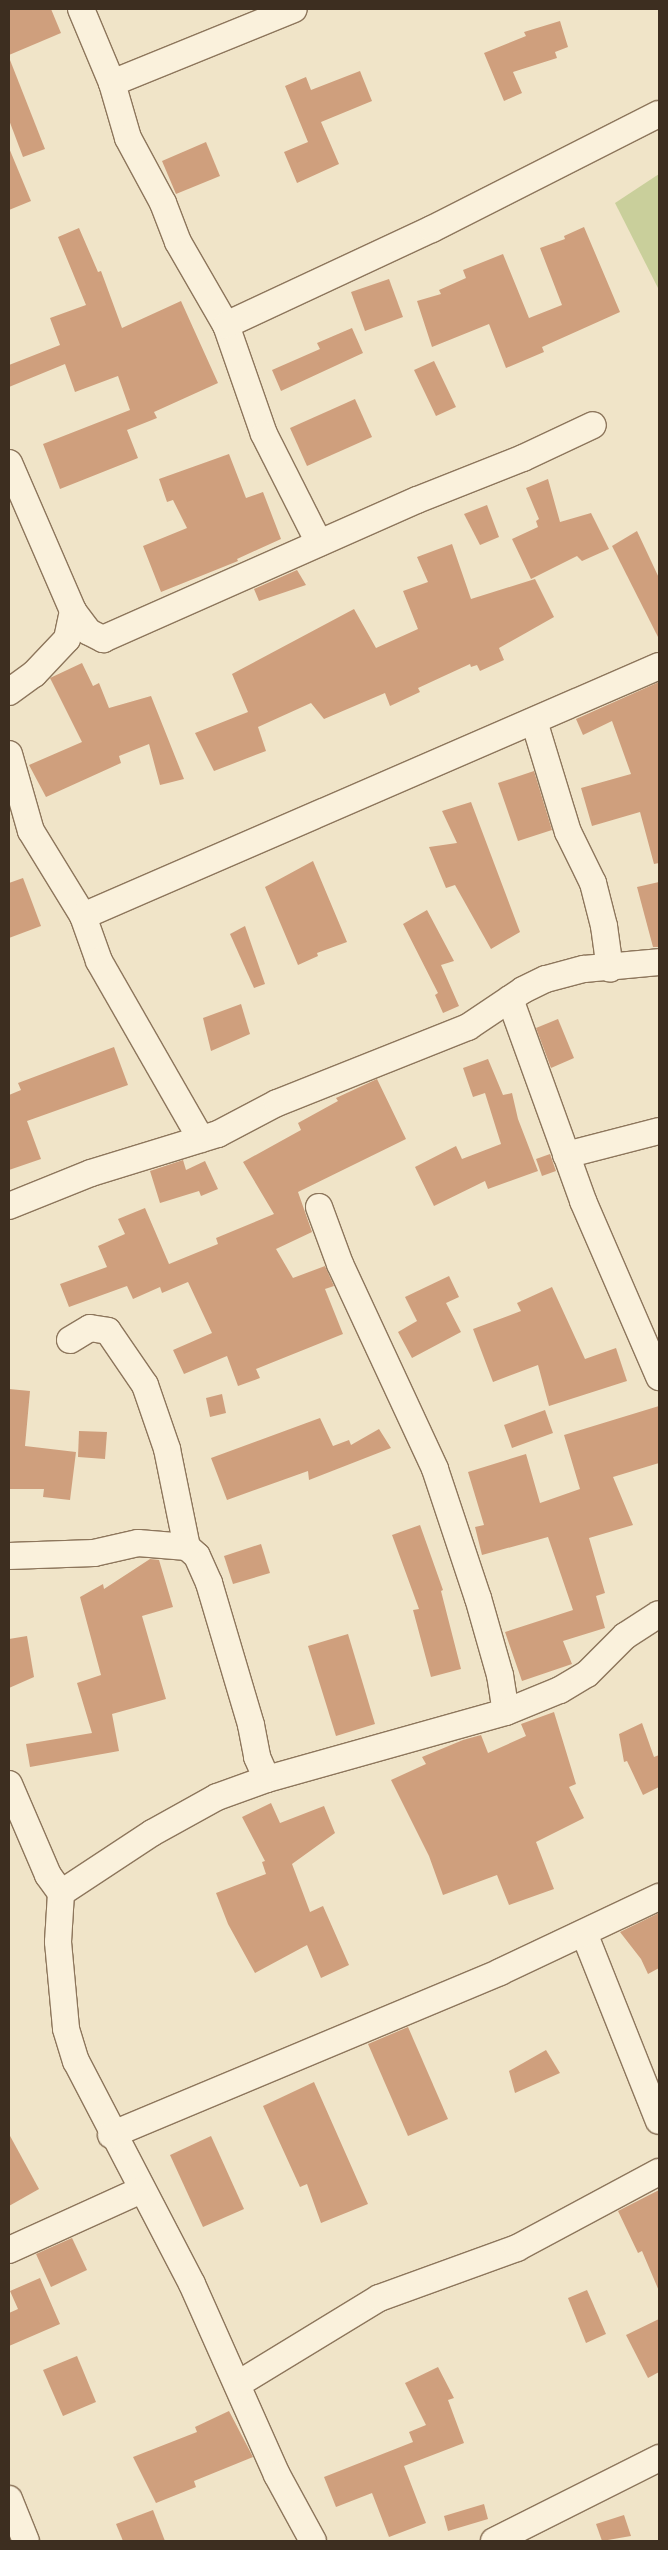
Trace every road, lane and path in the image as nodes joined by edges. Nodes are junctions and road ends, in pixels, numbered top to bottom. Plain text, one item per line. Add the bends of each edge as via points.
1 (81, 9) edge
2 (294, 9) edge
3 (112, 83) junction
4 (659, 114) edge
5 (226, 325) junction
6 (593, 425) dead end
7 (9, 463) edge
8 (320, 543) junction
9 (78, 636) junction
10 (659, 666) edge
11 (9, 692) edge
12 (534, 721) junction
13 (9, 754) edge
14 (84, 916) junction
15 (659, 962) edge
16 (610, 969) junction
17 (510, 999) junction
18 (659, 1131) edge
19 (201, 1139) junction
20 (566, 1155) junction
21 (9, 1206) edge
22 (319, 1207) dead end
23 (70, 1340) dead end
24 (659, 1377) edge
25 (187, 1547) junction
26 (9, 1556) edge
27 (659, 1614) edge
28 (506, 1712) junction
29 (267, 1779) junction
30 (9, 1784) edge
31 (61, 1892) junction
32 (659, 1897) edge
33 (584, 1933) junction
34 (659, 2121) edge
35 (111, 2135) junction
36 (659, 2172) edge
37 (140, 2190) junction
38 (9, 2250) edge
39 (238, 2384) junction
40 (659, 2458) edge
41 (9, 2499) edge
42 (26, 2541) edge
43 (314, 2541) edge
44 (494, 2541) edge

1 - 3 street
2 - 3 street
3 - 5 street via 128,138 163,203 178,242
4 - 5 street via 432,229
5 - 8 street via 264,434
6 - 8 street via 523,458
7 - 9 street via 72,611
8 - 9 street via 112,637
9 - 11 street
10 - 12 street
12 - 14 street
12 - 16 street via 568,832 593,883
13 - 14 street via 32,830
14 - 19 street via 99,961
15 - 16 street
16 - 17 street via 584,969 546,980
17 - 19 street via 468,1027 276,1103 218,1134
17 - 20 street
18 - 20 street
19 - 21 street via 91,1173
20 - 24 street
22 - 28 street via 340,1264 435,1469 478,1598 500,1675
23 - 25 street via 90,1328 108,1331 145,1385 167,1449
25 - 26 street via 138,1543 94,1553
25 - 29 street via 197,1556 209,1583 251,1725 257,1757
27 - 28 street via 625,1636 587,1674 560,1690
28 - 29 street
29 - 31 street via 217,1797
30 - 31 street via 48,1875
31 - 35 street via 58,1942 66,2029 76,2061
32 - 33 street
33 - 34 street
33 - 35 street via 500,1972
35 - 37 street
36 - 39 street via 517,2248 379,2298
37 - 38 street
37 - 39 street via 192,2284
39 - 43 street via 277,2475
40 - 44 street
41 - 42 street

